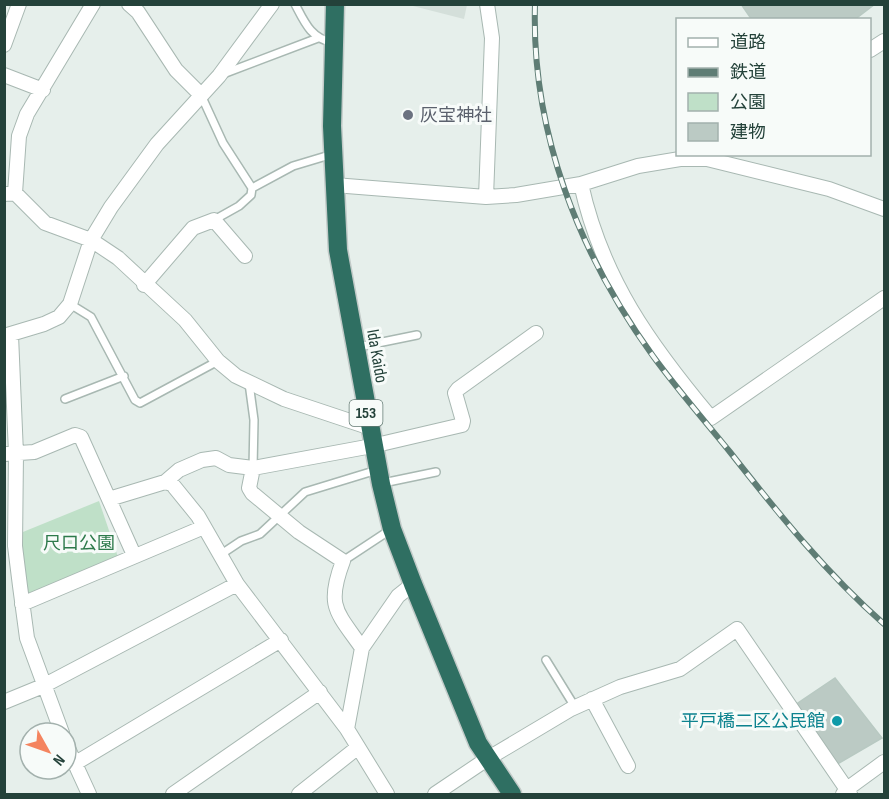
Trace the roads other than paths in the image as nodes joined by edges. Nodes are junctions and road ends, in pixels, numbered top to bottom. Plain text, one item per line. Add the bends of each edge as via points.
1 (19, 4) edge
2 (93, 4) edge
3 (129, 4) edge
4 (272, 4) edge
5 (295, 4) edge
6 (335, 4) edge
7 (487, 4) edge
8 (326, 40) junction
9 (885, 41) edge
10 (4, 45) edge
11 (871, 49) edge
12 (4, 75) edge
13 (220, 75) junction
14 (43, 90) junction
15 (201, 95) junction
16 (333, 154) junction
17 (710, 157) edge
18 (581, 184) junction
19 (333, 185) junction
20 (252, 188) junction
21 (10, 194) edge
22 (486, 196) junction
23 (885, 209) edge
24 (214, 220) junction
25 (91, 240) junction
26 (245, 256) dead end
27 (144, 285) junction
28 (885, 298) edge
29 (70, 304) junction
30 (536, 333) dead end
31 (8, 335) edge
32 (417, 335) dead end
33 (355, 347) junction
34 (218, 361) junction
35 (124, 376) junction
36 (249, 383) junction
37 (65, 399) dead end
38 (368, 427) junction
39 (372, 446) junction
40 (10, 454) edge
41 (253, 468) junction
42 (436, 472) dead end
43 (379, 477) junction
44 (165, 482) junction
45 (109, 499) junction
46 (279, 517) junction
47 (204, 527) junction
48 (392, 529) junction
49 (134, 555) junction
50 (219, 555) junction
51 (343, 561) junction
52 (237, 584) junction
53 (413, 584) junction
54 (22, 604) junction
55 (281, 640) junction
56 (362, 648) junction
57 (546, 660) dead end
58 (43, 686) junction
59 (320, 692) junction
60 (592, 699) junction
61 (4, 702) edge
62 (575, 707) junction
63 (57, 721) edge
64 (347, 729) junction
65 (357, 748) junction
66 (487, 759) junction
67 (78, 762) edge
68 (885, 762) edge
69 (628, 766) dead end
70 (78, 772) edge
71 (847, 793) edge
72 (89, 795) edge
73 (173, 795) edge
74 (299, 795) edge
75 (387, 795) edge
76 (435, 795) edge
77 (512, 795) edge

1 - 10 street
2 - 14 street
3 - 15 street via 176,70
4 - 13 street
5 - 8 lane via 310,30
6 - 8 highway, Ida Kaido / 153
7 - 22 street via 492,48
8 - 13 lane
8 - 16 highway, Ida Kaido / 153
9 - 11 street
12 - 14 street
13 - 15 street
14 - 21 street via 27,114 19,136
15 - 20 lane via 223,143
15 - 25 street via 137,169
16 - 19 highway, Ida Kaido / 153
16 - 20 lane via 293,166
17 - 18 street via 638,166
17 - 23 street via 829,189
18 - 22 street
18 - 28 street via 598,248 630,308 665,363 711,418
19 - 22 street
19 - 33 highway, Ida Kaido / 153 via 338,250
20 - 24 lane via 251,195 239,206
21 - 25 street via 45,223
24 - 26 street
24 - 27 street via 194,228
25 - 27 street via 118,258
25 - 29 street
27 - 34 street via 185,320
29 - 31 street via 59,317
29 - 35 lane via 91,317
30 - 39 street via 458,389 455,393 462,425
31 - 40 street
32 - 33 lane
33 - 38 highway, Ida Kaido / 153
34 - 35 lane via 145,402 135,400
34 - 36 street
35 - 37 lane
36 - 38 street
36 - 41 lane via 254,420
38 - 39 highway, Ida Kaido / 153
39 - 41 street
39 - 43 highway, Ida Kaido / 153
40 - 45 street via 34,452 78,436
40 - 54 street
41 - 44 street via 229,465 216,458 202,460 179,470
41 - 46 street via 249,488
42 - 43 lane
43 - 46 lane via 305,492
43 - 48 highway, Ida Kaido / 153
44 - 45 street
44 - 47 street via 172,484 185,499
45 - 49 street
46 - 50 lane via 260,534
46 - 51 street
47 - 49 street
47 - 50 street
48 - 51 lane
48 - 53 highway, Ida Kaido / 153
49 - 54 street
50 - 52 street
51 - 56 street via 334,607
52 - 55 street
52 - 58 street
53 - 56 street via 398,596
53 - 66 highway, Ida Kaido / 153
54 - 58 street via 27,638
55 - 59 street
55 - 67 street
56 - 64 street
57 - 62 lane
58 - 61 street
58 - 63 street
59 - 64 street
59 - 73 street
60 - 62 street
60 - 69 street
60 - 71 street via 680,669 737,629
62 - 66 street
64 - 65 street
65 - 74 street
65 - 75 street
66 - 76 street
66 - 77 highway, Ida Kaido / 153
68 - 71 street
70 - 72 street

